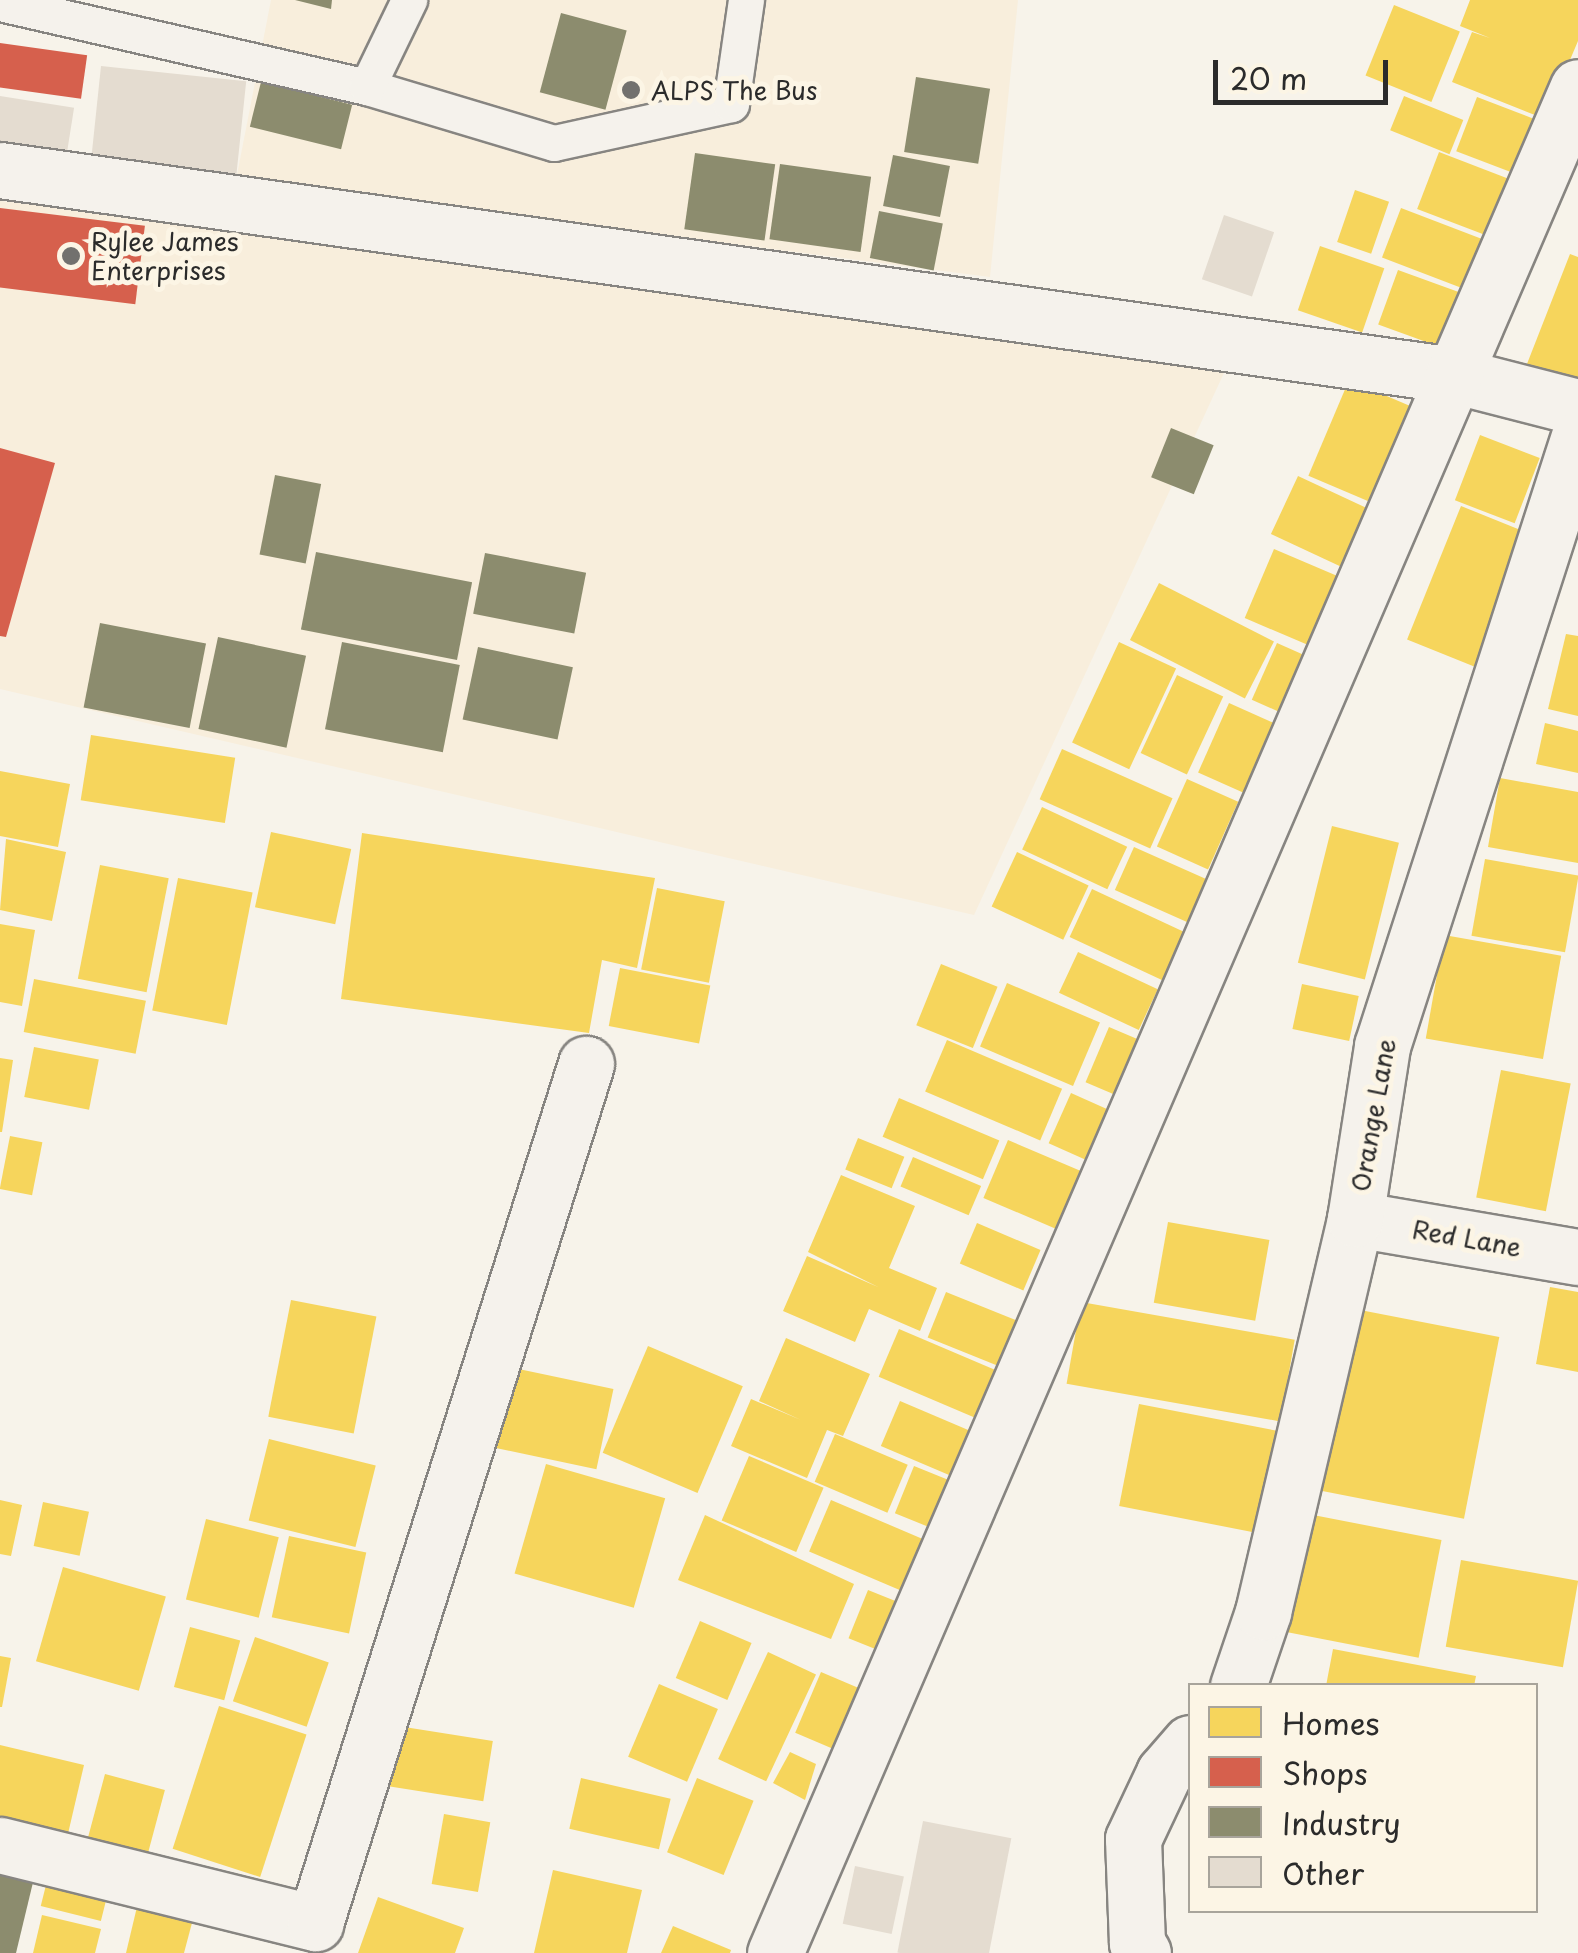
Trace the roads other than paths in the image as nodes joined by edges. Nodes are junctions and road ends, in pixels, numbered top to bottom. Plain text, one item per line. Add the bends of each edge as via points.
1 (409, 0) edge
2 (746, 0) edge
3 (0, 3) edge
4 (366, 87) junction
5 (1578, 88) edge
6 (0, 170) edge
7 (1453, 376) junction
8 (1578, 406) edge
9 (1578, 439) edge
10 (586, 1064) dead end
11 (1356, 1219) junction
12 (1578, 1256) edge
13 (1239, 1683) edge
14 (1188, 1745) edge
15 (0, 1844) edge
16 (775, 1953) edge
17 (1143, 1953) edge

1 - 4 lane
2 - 4 lane via 732,104 554,142
3 - 4 lane
5 - 7 street
6 - 7 street
7 - 8 street
7 - 16 street
9 - 11 street, Orange Lane via 1382,1046
10 - 15 street via 315,1923
11 - 12 street, Red Lane
11 - 13 street, Orange Lane via 1263,1612
14 - 17 street via 1164,1774 1134,1839 1136,1943

